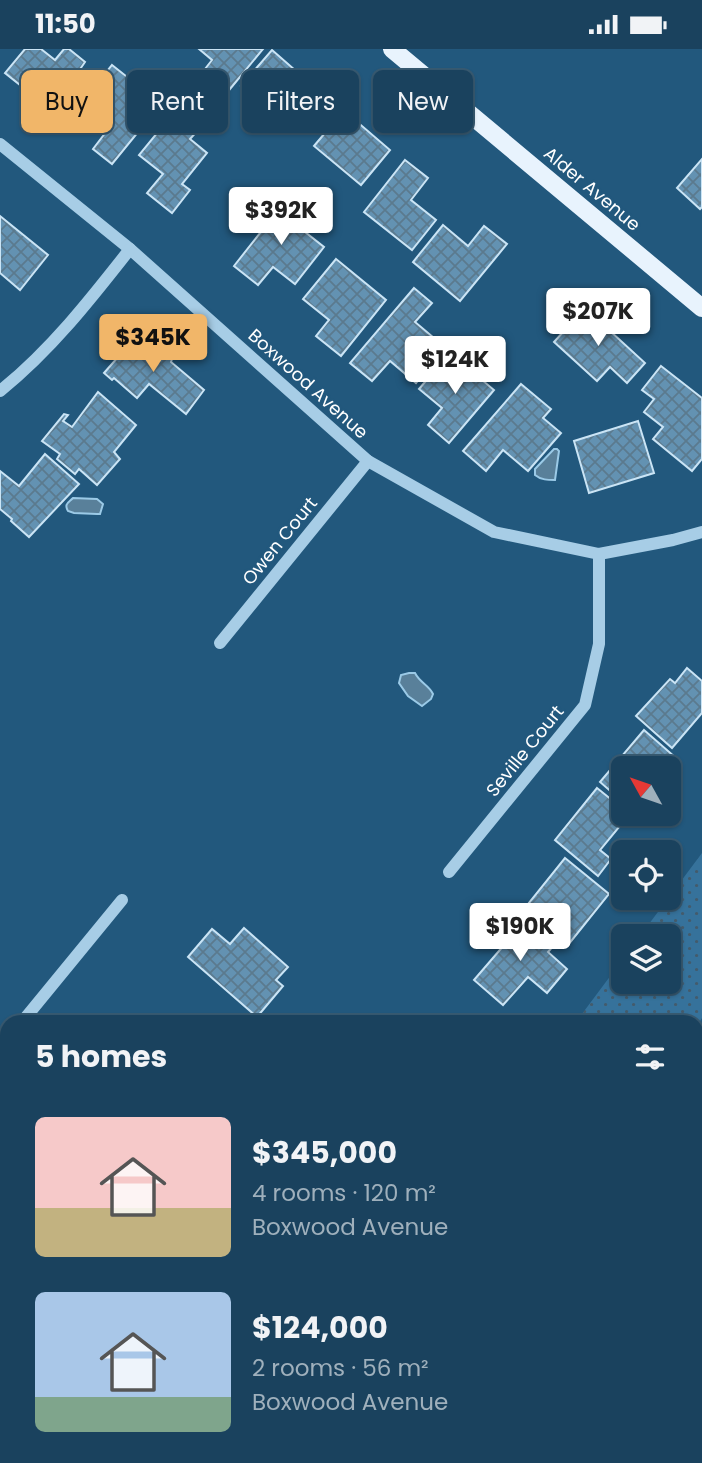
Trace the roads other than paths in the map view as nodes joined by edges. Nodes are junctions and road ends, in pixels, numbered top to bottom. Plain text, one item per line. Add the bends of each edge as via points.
1 (392, 49) edge
2 (0, 143) edge
3 (130, 249) junction
4 (702, 308) edge
5 (0, 391) edge
6 (368, 461) junction
7 (702, 533) edge
8 (599, 555) junction
9 (219, 643) dead end
10 (449, 872) dead end
11 (122, 900) dead end
12 (28, 1015) edge

1 - 4 main road, Alder Avenue
2 - 3 street, Boxwood Avenue
3 - 5 street via 55,340
3 - 6 street, Boxwood Avenue
6 - 8 street, Boxwood Avenue via 494,532
6 - 9 street, Owen Court
7 - 8 street
8 - 10 street, Seville Court via 599,644 585,705
11 - 12 street

